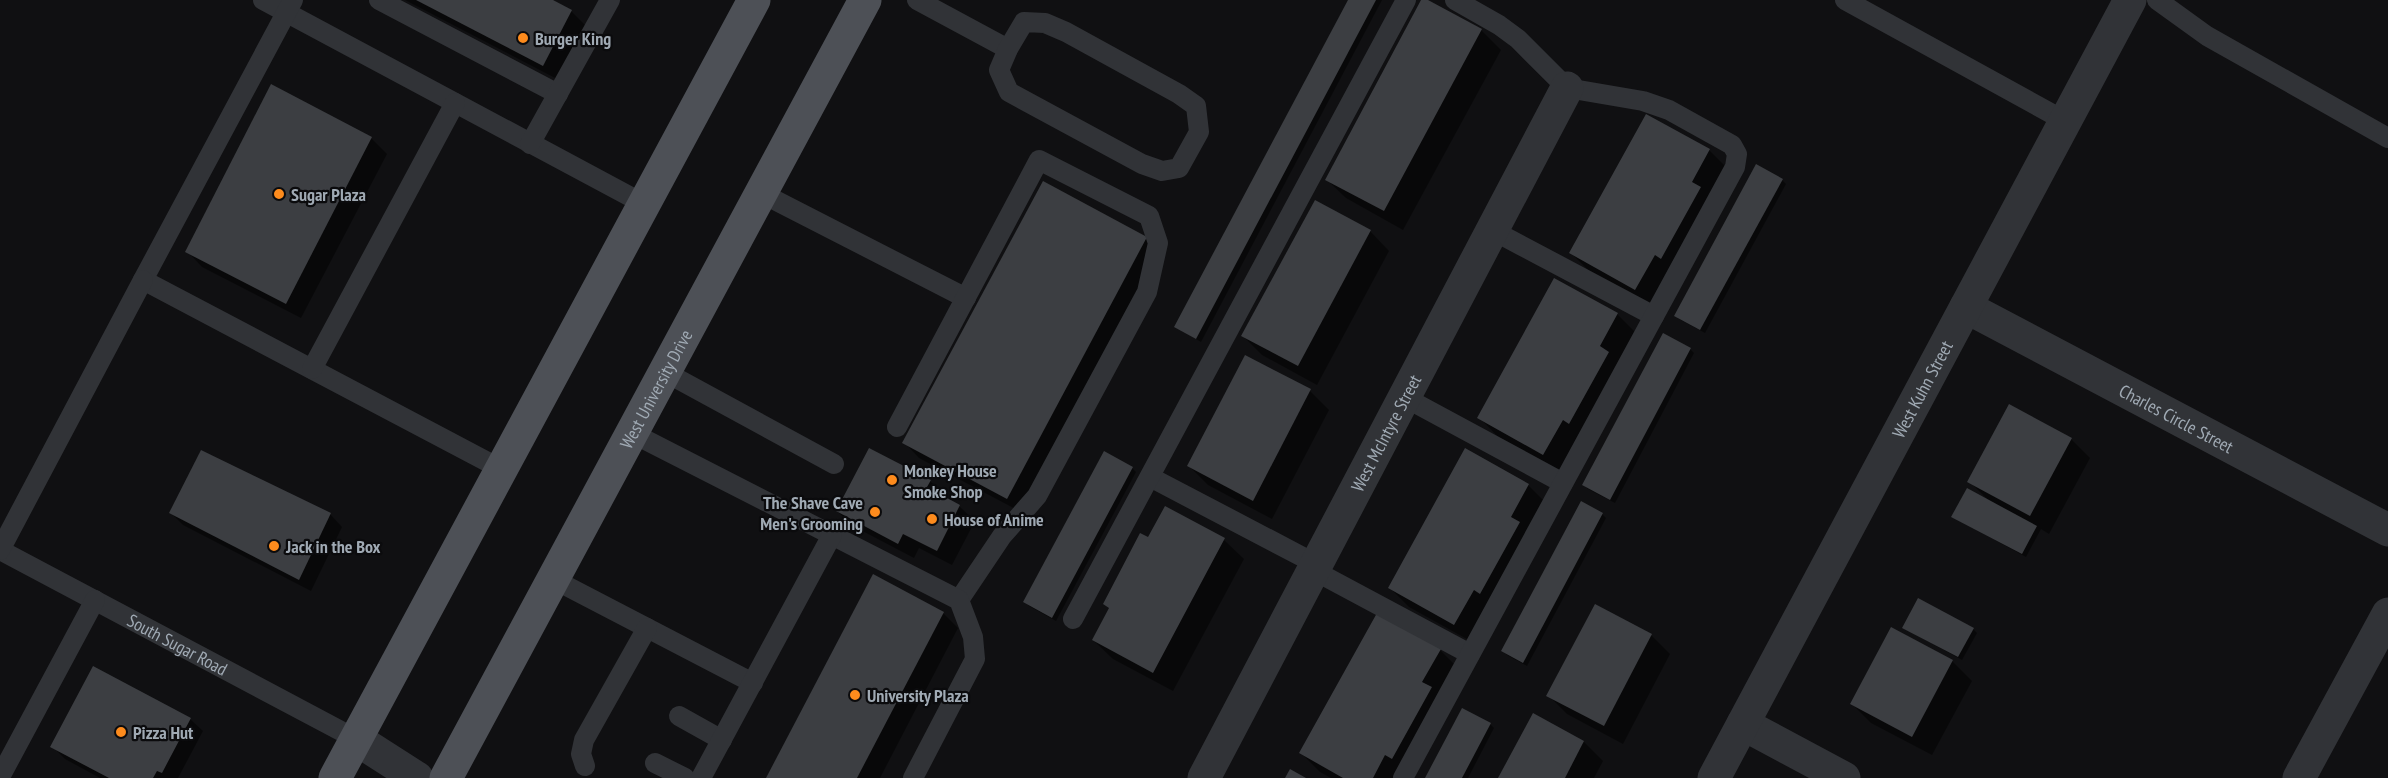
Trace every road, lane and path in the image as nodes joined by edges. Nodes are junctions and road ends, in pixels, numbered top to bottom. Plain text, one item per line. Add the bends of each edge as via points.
1 (263, 0) edge
2 (379, 0) edge
3 (610, 0) edge
4 (754, 0) edge
5 (865, 0) edge
6 (917, 0) edge
7 (1406, 0) edge
8 (1455, 0) edge
9 (1845, 0) edge
10 (2130, 0) edge
11 (2157, 0) edge
12 (290, 6) edge
13 (1008, 49) junction
14 (1567, 88) junction
15 (558, 94) junction
16 (455, 103) junction
17 (2065, 121) junction
18 (2388, 138) edge
19 (530, 144) junction
20 (761, 193) junction
21 (644, 204) junction
22 (1492, 230) junction
23 (143, 280) junction
24 (966, 298) junction
25 (1966, 307) junction
26 (1654, 316) junction
27 (312, 369) junction
28 (665, 372) junction
29 (1404, 398) junction
30 (897, 427) dead end
31 (633, 433) junction
32 (834, 464) dead end
33 (501, 469) junction
34 (1150, 477) junction
35 (1563, 483) junction
36 (2388, 530) edge
37 (832, 535) junction
38 (0, 550) edge
39 (1315, 567) junction
40 (554, 579) junction
41 (95, 600) junction
42 (959, 600) junction
43 (2388, 614) edge
44 (1073, 620) dead end
45 (647, 628) junction
46 (1470, 654) junction
47 (753, 683) junction
48 (678, 716) dead end
49 (1743, 724) junction
50 (356, 739) junction
51 (722, 740) junction
52 (655, 763) dead end
53 (585, 766) dead end
54 (0, 777) edge
55 (335, 778) edge
56 (417, 778) edge
57 (446, 778) edge
58 (685, 778) edge
59 (701, 778) edge
60 (913, 778) edge
61 (1204, 778) edge
62 (1403, 778) edge
63 (1714, 778) edge
64 (1844, 778) edge
65 (2299, 778) edge

1 - 12 lane
2 - 15 lane
3 - 15 lane
4 - 21 main road
5 - 20 main road, West University Drive
6 - 13 lane
7 - 34 lane
8 - 14 lane via 1518,39
9 - 17 lane
10 - 17 street, West Kuhn Street
11 - 18 lane via 2206,36
12 - 16 lane
12 - 23 lane
13 - 13 lane via 999,70 1009,92 1142,165 1162,171 1179,168 1199,132 1196,106 1179,94 1045,23 1024,22
14 - 22 street, West McIntyre Street
14 - 26 lane via 1643,101 1669,110 1732,145 1737,154 1735,167
15 - 19 lane
16 - 19 lane
16 - 27 lane
17 - 25 street, West Kuhn Street
19 - 21 lane
20 - 24 lane
20 - 28 main road, West University Drive
21 - 33 main road
22 - 26 lane
22 - 29 street, West McIntyre Street
23 - 27 lane
23 - 38 lane
24 - 30 lane
24 - 42 lane via 1039,160 1149,216 1158,243 1147,292 1037,496 1002,536
25 - 36 street, Charles Circle Street
25 - 49 street, West Kuhn Street
26 - 35 lane
27 - 33 lane
28 - 31 main road, West University Drive
28 - 32 lane
29 - 35 lane
29 - 39 street, West McIntyre Street
31 - 37 lane
31 - 40 main road, West University Drive
33 - 50 main road
34 - 39 lane
34 - 44 lane
35 - 46 lane
37 - 42 lane
37 - 47 lane
38 - 41 lane, South Sugar Road
39 - 46 lane
39 - 61 street, West McIntyre Street
40 - 45 lane
40 - 57 main road, West University Drive
41 - 50 lane, South Sugar Road
41 - 54 lane
42 - 60 lane via 973,637 975,659
43 - 65 street
45 - 47 lane
45 - 53 lane via 621,687 596,732 585,740 581,754
46 - 62 lane
47 - 51 lane
48 - 51 lane
49 - 63 street, West Kuhn Street
49 - 64 street
50 - 55 main road
50 - 56 street
51 - 59 lane
52 - 58 lane

